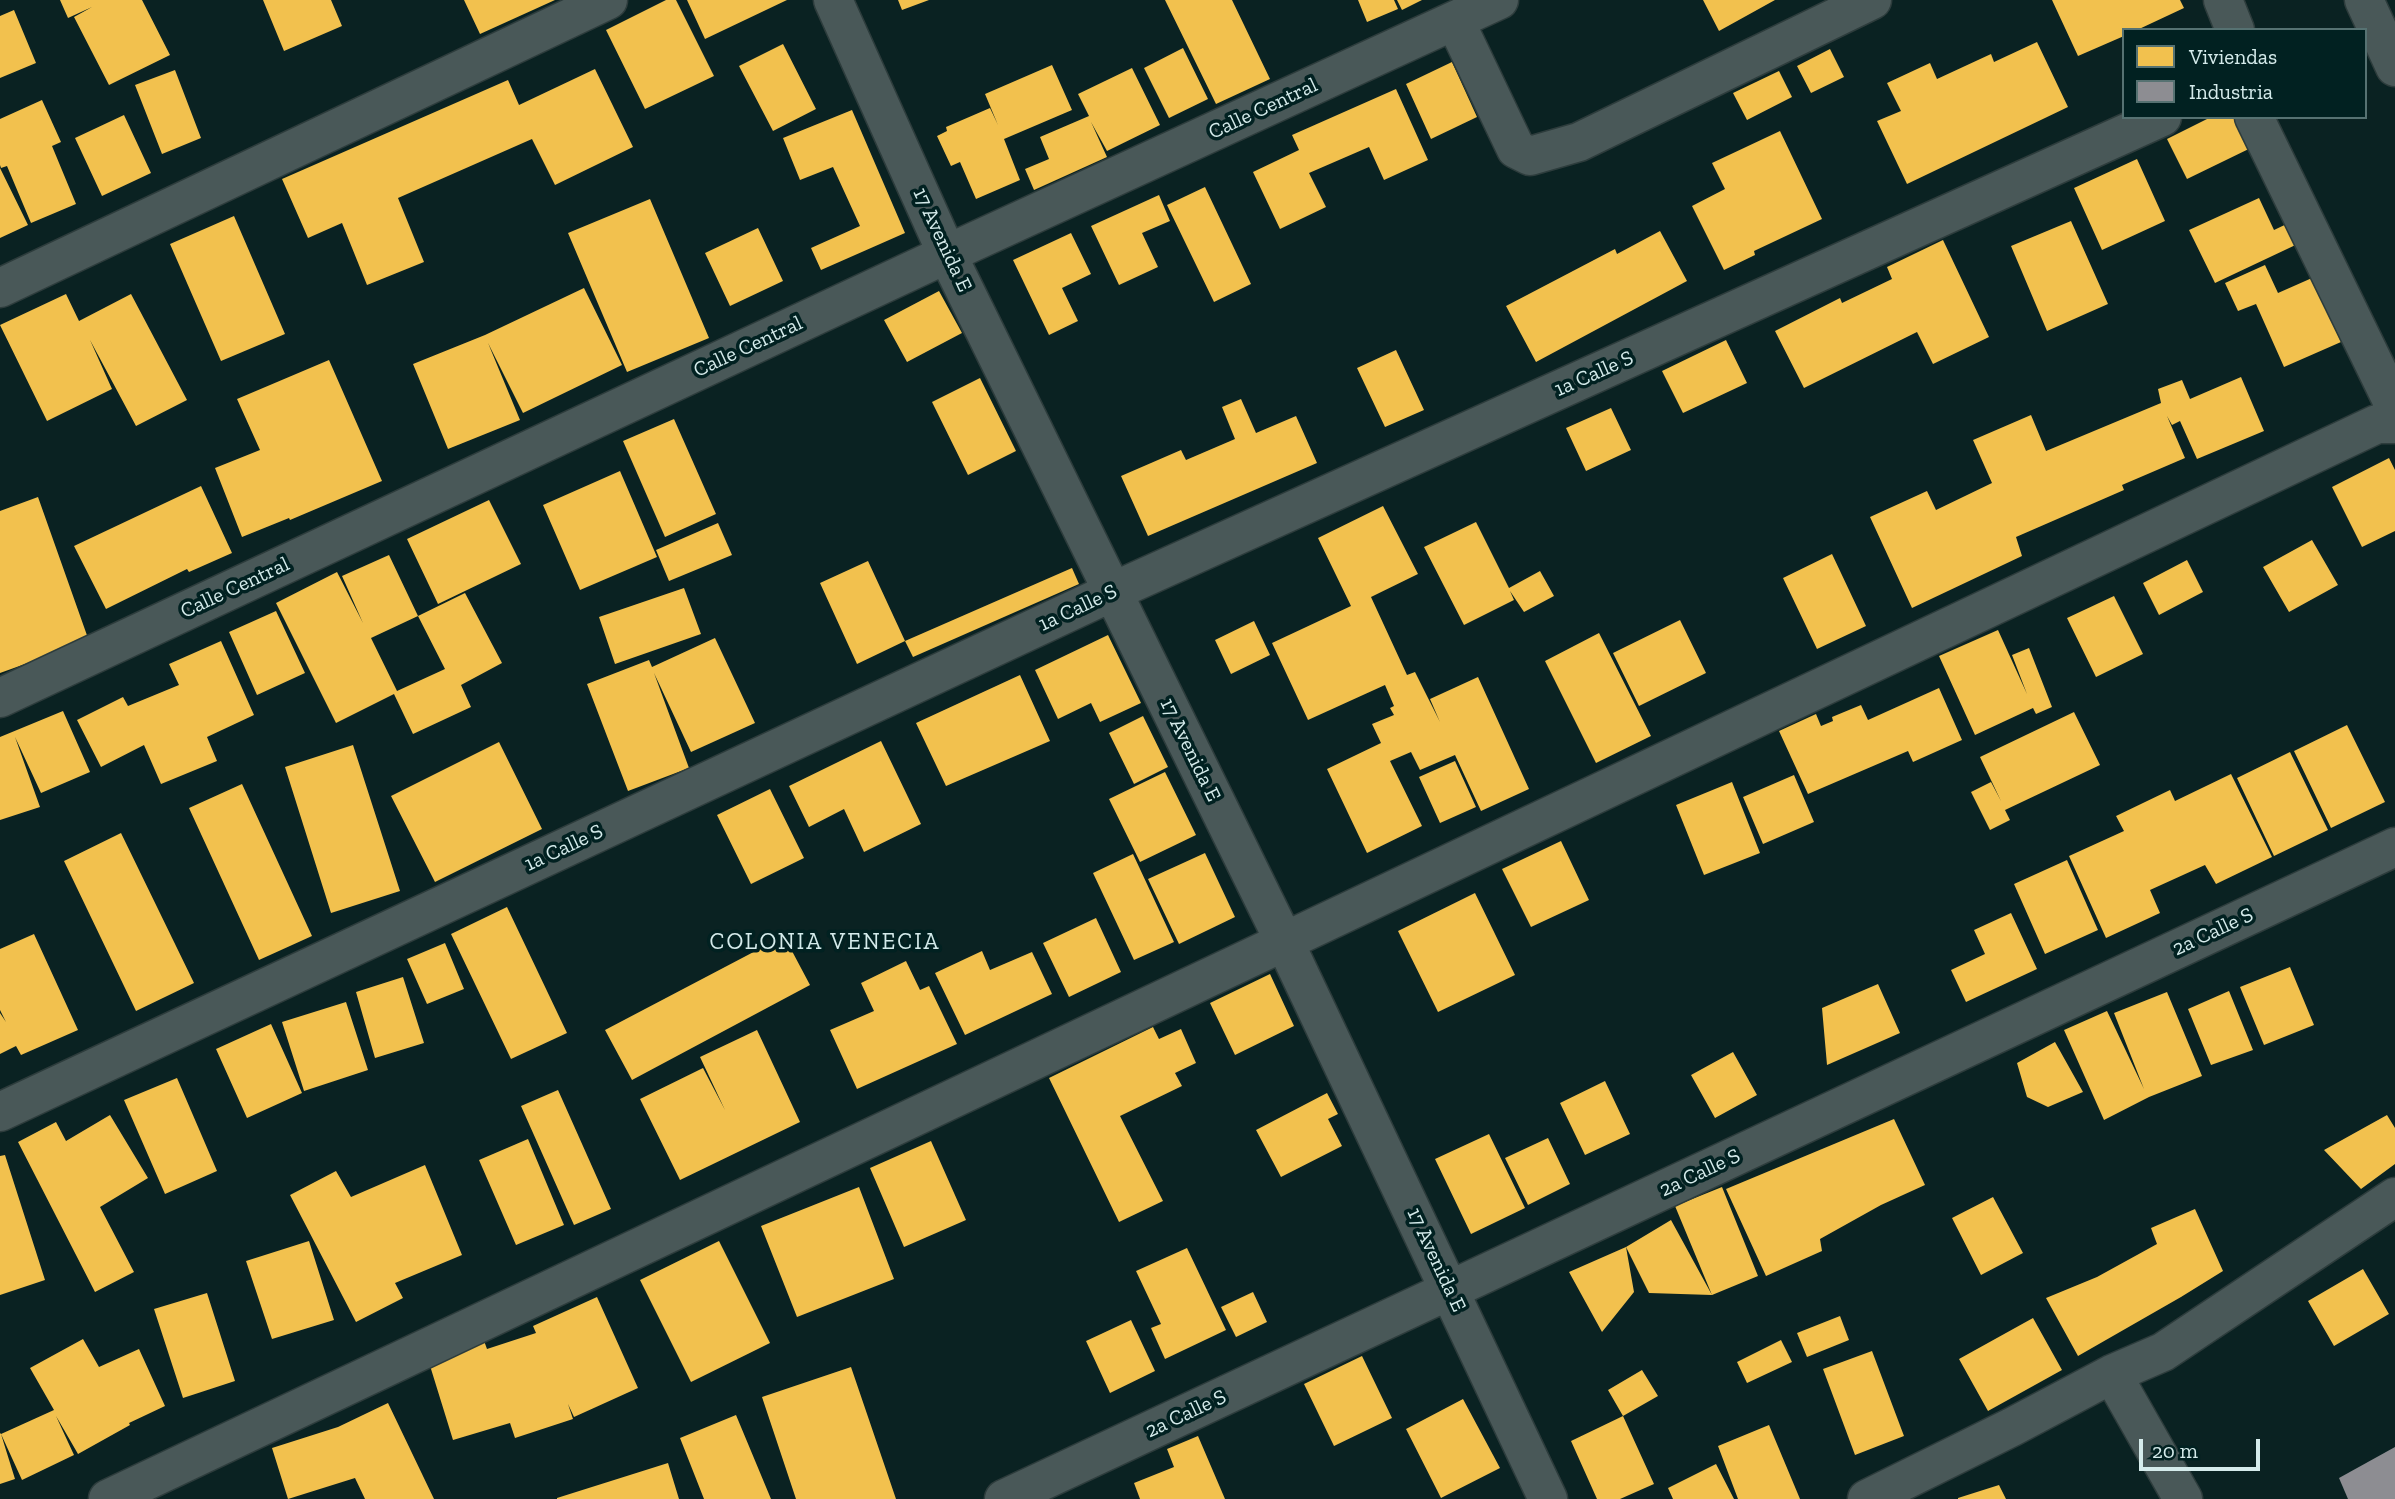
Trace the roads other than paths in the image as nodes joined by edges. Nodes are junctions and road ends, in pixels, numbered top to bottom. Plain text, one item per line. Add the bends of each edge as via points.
1 (608, 0) edge
2 (833, 0) edge
3 (1499, 0) edge
4 (1872, 0) edge
5 (2222, 0) edge
6 (2364, 0) edge
7 (1455, 20) junction
8 (2234, 28) edge
9 (2395, 67) edge
10 (2158, 119) edge
11 (2255, 119) edge
12 (947, 254) junction
13 (0, 288) edge
14 (2395, 407) edge
15 (2395, 424) edge
16 (1112, 593) junction
17 (0, 698) edge
18 (2395, 847) edge
19 (1285, 943) junction
20 (0, 1112) edge
21 (2395, 1197) edge
22 (1451, 1290) junction
23 (2112, 1374) junction
24 (108, 1499) edge
25 (1004, 1499) edge
26 (1548, 1499) edge
27 (1867, 1499) edge
28 (2183, 1499) edge

1 - 13 street
2 - 12 street, 17 Avenida E
3 - 7 street, Calle Central
4 - 7 street via 1578,142 1530,156 1516,149
5 - 8 street
6 - 9 street
7 - 12 street, Calle Central
10 - 16 street, 1a Calle S
11 - 14 street
12 - 16 street, 17 Avenida E
12 - 17 street, Calle Central
15 - 19 street via 2377,424
16 - 19 street, 17 Avenida E
16 - 20 street, 1a Calle S
18 - 22 street, 2a Calle S
19 - 22 street, 17 Avenida E
19 - 24 street
21 - 23 street via 2163,1352
22 - 25 street, 2a Calle S
22 - 26 street, 17 Avenida E
23 - 27 street
23 - 28 street

